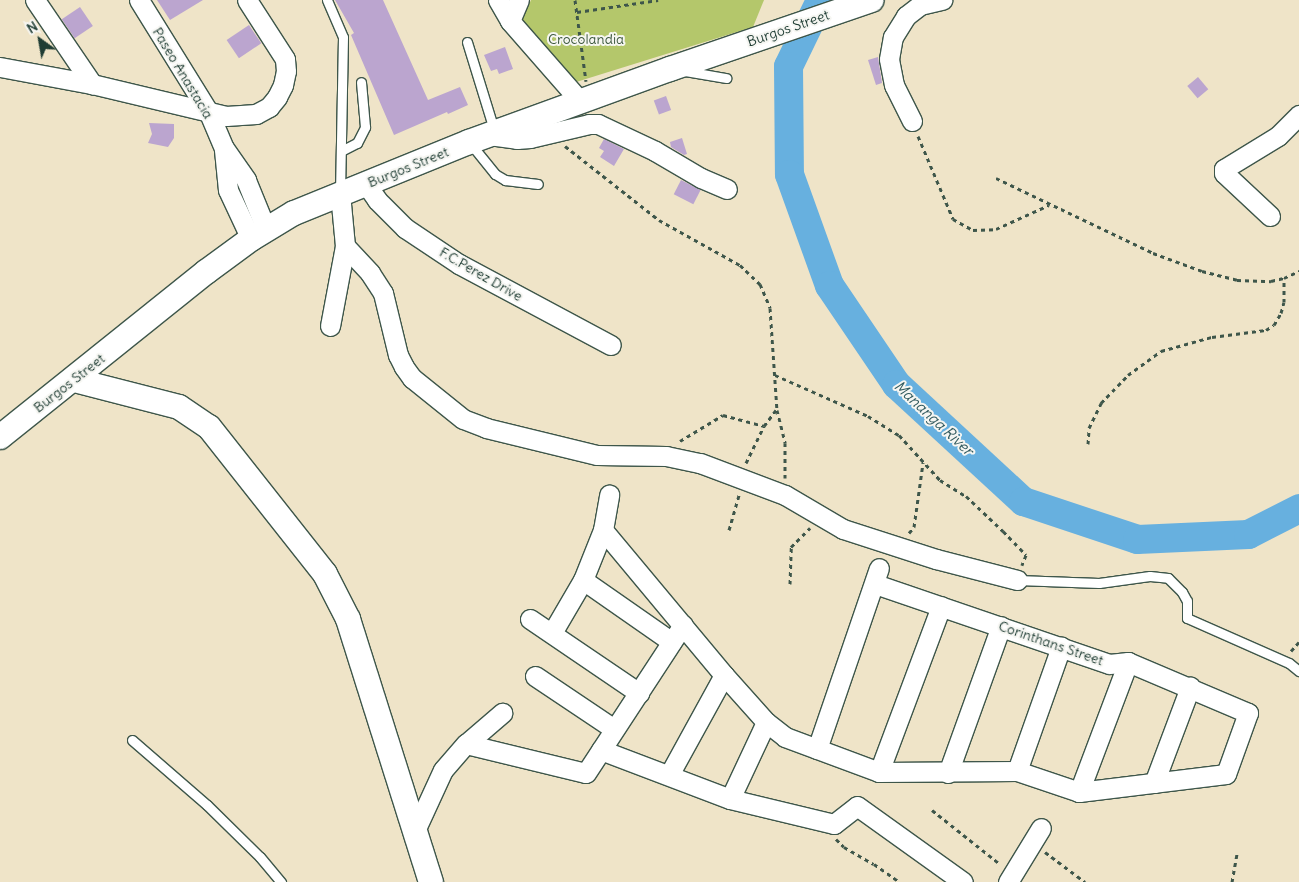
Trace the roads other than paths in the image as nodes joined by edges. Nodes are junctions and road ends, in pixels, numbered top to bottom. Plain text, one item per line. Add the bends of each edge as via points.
1 (35, 0) edge
2 (139, 0) edge
3 (247, 0) edge
4 (326, 0) edge
5 (498, 0) edge
6 (519, 0) edge
7 (871, 0) edge
8 (942, 0) edge
9 (510, 21) junction
10 (467, 42) dead end
11 (0, 67) edge
12 (670, 69) junction
13 (726, 78) dead end
14 (361, 82) dead end
15 (92, 84) junction
16 (581, 102) junction
17 (209, 113) junction
18 (1299, 115) edge
19 (912, 121) road end
20 (484, 137) junction
21 (340, 151) junction
22 (366, 184) junction
23 (538, 184) dead end
24 (727, 189) dead end
25 (340, 193) junction
26 (1270, 216) dead end
27 (258, 234) junction
28 (344, 246) junction
29 (330, 326) dead end
30 (611, 345) dead end
31 (74, 380) junction
32 (0, 437) edge
33 (610, 495) dead end
34 (603, 530) junction
35 (583, 580) junction
36 (1017, 580) joint
37 (941, 606) junction
38 (530, 618) dead end
39 (683, 625) junction
40 (1001, 626) junction
41 (552, 633) junction
42 (672, 642) junction
43 (1061, 647) junction
44 (1128, 662) junction
45 (1299, 671) edge
46 (724, 675) junction
47 (535, 676) dead end
48 (1190, 687) junction
49 (639, 693) junction
50 (502, 713) dead end
51 (766, 722) junction
52 (614, 730) junction
53 (132, 740) dead end
54 (466, 744) junction
55 (817, 749) junction
56 (601, 750) junction
57 (1017, 771) junction
58 (879, 772) junction
59 (948, 772) junction
60 (669, 775) junction
61 (1154, 783) junction
62 (1079, 792) junction
63 (730, 799) junction
64 (414, 833) junction
65 (1036, 836) road end
66 (1011, 878) edge
67 (282, 882) edge
68 (431, 882) edge
69 (963, 882) edge

1 - 15 street
2 - 17 street, Paseo Anastacia
3 - 17 street via 285,59 283,85 269,106 256,114 226,116
4 - 21 lane via 343,37
5 - 9 street
6 - 9 street
7 - 12 street, Burgos Street
8 - 19 street via 920,6 906,16 893,37 889,59 894,85
9 - 16 street
10 - 20 lane
11 - 15 street
12 - 13 lane
12 - 16 street, Burgos Street
14 - 21 lane via 366,127 357,143
15 - 17 street
16 - 20 street, Burgos Street
17 - 27 street, Paseo Anastacia via 224,148 228,190
18 - 26 street via 1278,136 1224,169 1224,173
20 - 22 street, Burgos Street
20 - 23 lane via 500,177
20 - 24 street via 517,139 598,124
21 - 25 lane
22 - 25 street, Burgos Street
22 - 30 street, F.C.Perez Drive via 377,200 406,228 459,264
25 - 27 street, Burgos Street via 294,212
25 - 28 street
27 - 31 street, Burgos Street via 206,272
28 - 29 street
28 - 36 street via 384,293 398,355 404,367 463,419 486,428 597,455 666,456 700,463 785,495 843,529 936,559
31 - 32 street, Burgos Street
31 - 64 street via 179,408 209,427 319,566 348,619
33 - 34 street
34 - 35 street
34 - 39 street
35 - 41 street
35 - 42 street
36 - 45 lane via 1099,583 1150,576 1168,578 1188,601 1187,618
37 - 40 street, Corinthans Street
37 - 55 street, Corinthans Street via 877,576
37 - 58 street
38 - 41 street
39 - 42 street
39 - 46 street
40 - 43 street, Corinthans Street
40 - 59 street
41 - 49 street
42 - 49 street
43 - 44 street, Corinthans Street via 1109,664
43 - 57 street
44 - 48 street, Corinthans Street
44 - 62 street
46 - 51 street
46 - 60 street
47 - 52 street
48 - 61 street
48 - 61 street, Corinthans Street via 1248,713 1226,774
49 - 52 street
50 - 54 street
51 - 55 street via 785,736
51 - 63 street
52 - 56 street
53 - 67 lane via 207,805
54 - 56 street via 586,773
54 - 64 street via 442,770
55 - 58 street
56 - 60 street
57 - 59 street
57 - 62 street
58 - 59 street
60 - 63 street
61 - 62 street
63 - 69 street via 837,824 857,806
64 - 68 street
65 - 66 street

